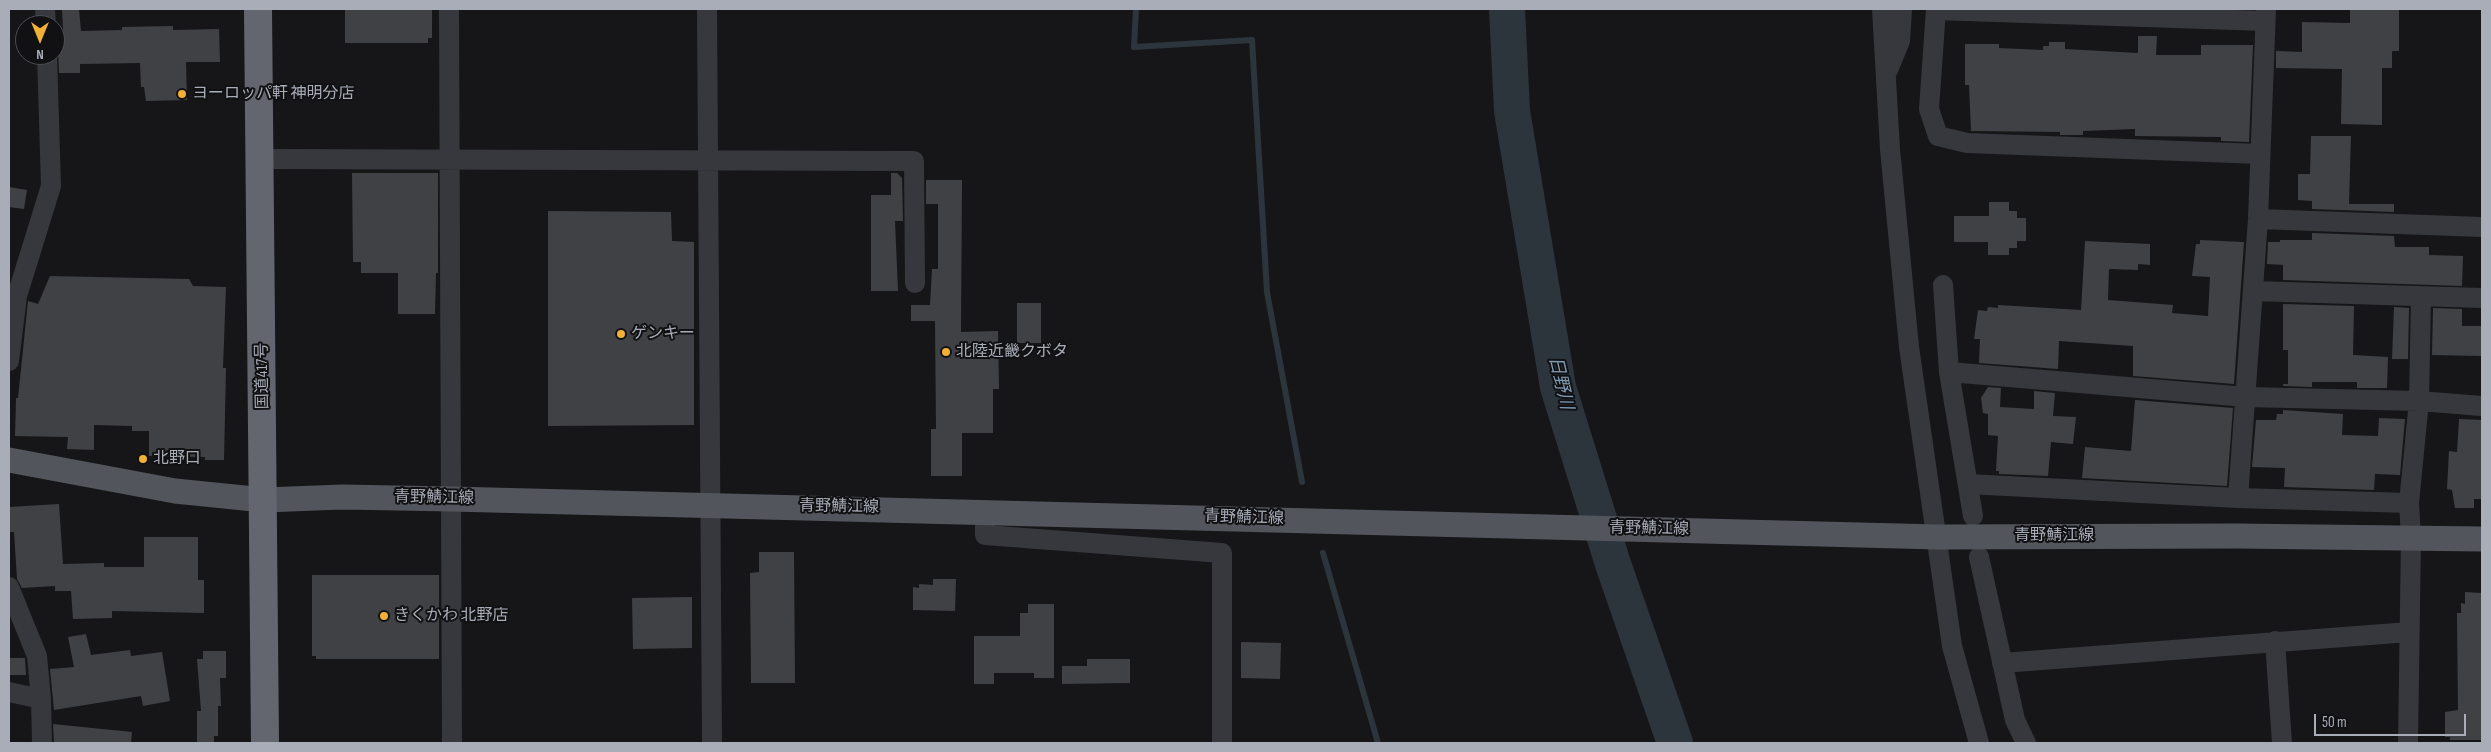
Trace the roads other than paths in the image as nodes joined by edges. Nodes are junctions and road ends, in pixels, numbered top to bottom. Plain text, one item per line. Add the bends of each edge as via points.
1 (258, 9) edge
2 (449, 9) edge
3 (707, 9) edge
4 (1882, 9) edge
5 (1902, 9) edge
6 (1936, 9) edge
7 (2265, 15) edge
8 (47, 65) edge
9 (1886, 77) junction
10 (2260, 154) junction
11 (261, 159) junction
12 (449, 161) junction
13 (708, 161) junction
14 (2258, 220) junction
15 (2482, 227) edge
16 (915, 283) dead end
17 (1943, 285) dead end
18 (2253, 292) junction
19 (2420, 296) junction
20 (2482, 298) edge
21 (9, 361) edge
22 (1949, 372) junction
23 (2246, 397) junction
24 (2419, 401) junction
25 (2482, 406) edge
26 (9, 460) edge
27 (1968, 484) junction
28 (452, 498) junction
29 (2238, 498) junction
30 (264, 500) junction
31 (2410, 503) junction
32 (710, 504) junction
33 (985, 511) junction
34 (1973, 516) dead end
35 (1929, 536) junction
36 (2411, 538) junction
37 (2482, 539) edge
38 (1979, 557) dead end
39 (9, 586) edge
40 (2410, 632) junction
41 (2275, 641) junction
42 (2002, 662) junction
43 (9, 692) edge
44 (41, 699) junction
45 (42, 743) edge
46 (265, 743) edge
47 (452, 743) edge
48 (712, 743) edge
49 (1222, 743) edge
50 (1979, 743) edge
51 (2026, 743) edge
52 (2282, 743) edge
53 (2408, 743) edge

1 - 11 highway, 国道417号
2 - 12 street
3 - 13 street
4 - 9 street
5 - 9 street via 1900,41
6 - 7 street
6 - 10 street via 1929,109 1938,136 1967,144
7 - 10 street
8 - 21 street via 52,186 17,296
9 - 35 street via 1890,148
10 - 14 street
11 - 12 street
11 - 30 highway, 国道417号
12 - 13 street
12 - 28 street
13 - 16 street via 914,161
13 - 32 street
14 - 15 street
14 - 18 street
17 - 22 street
18 - 19 street
18 - 23 street
19 - 20 street
19 - 24 street
22 - 23 street
22 - 27 street
23 - 24 street
23 - 29 street
24 - 25 street
24 - 31 street
26 - 30 main road, 青野鯖江線 via 175,491
27 - 29 street
27 - 34 street
28 - 30 main road, 青野鯖江線
28 - 32 main road, 青野鯖江線
28 - 47 street
29 - 31 street
30 - 46 highway, 国道417号
31 - 36 street
32 - 33 main road, 青野鯖江線
32 - 48 street
33 - 35 main road, 青野鯖江線
33 - 49 street via 985,534 1222,553
35 - 36 main road, 青野鯖江線
35 - 50 street via 1952,646
36 - 37 main road, 青野鯖江線
36 - 40 street
38 - 42 street
39 - 44 street via 36,656
40 - 41 street
40 - 53 street
41 - 42 street
41 - 52 street
42 - 51 street via 2015,720
43 - 44 street
44 - 45 street

